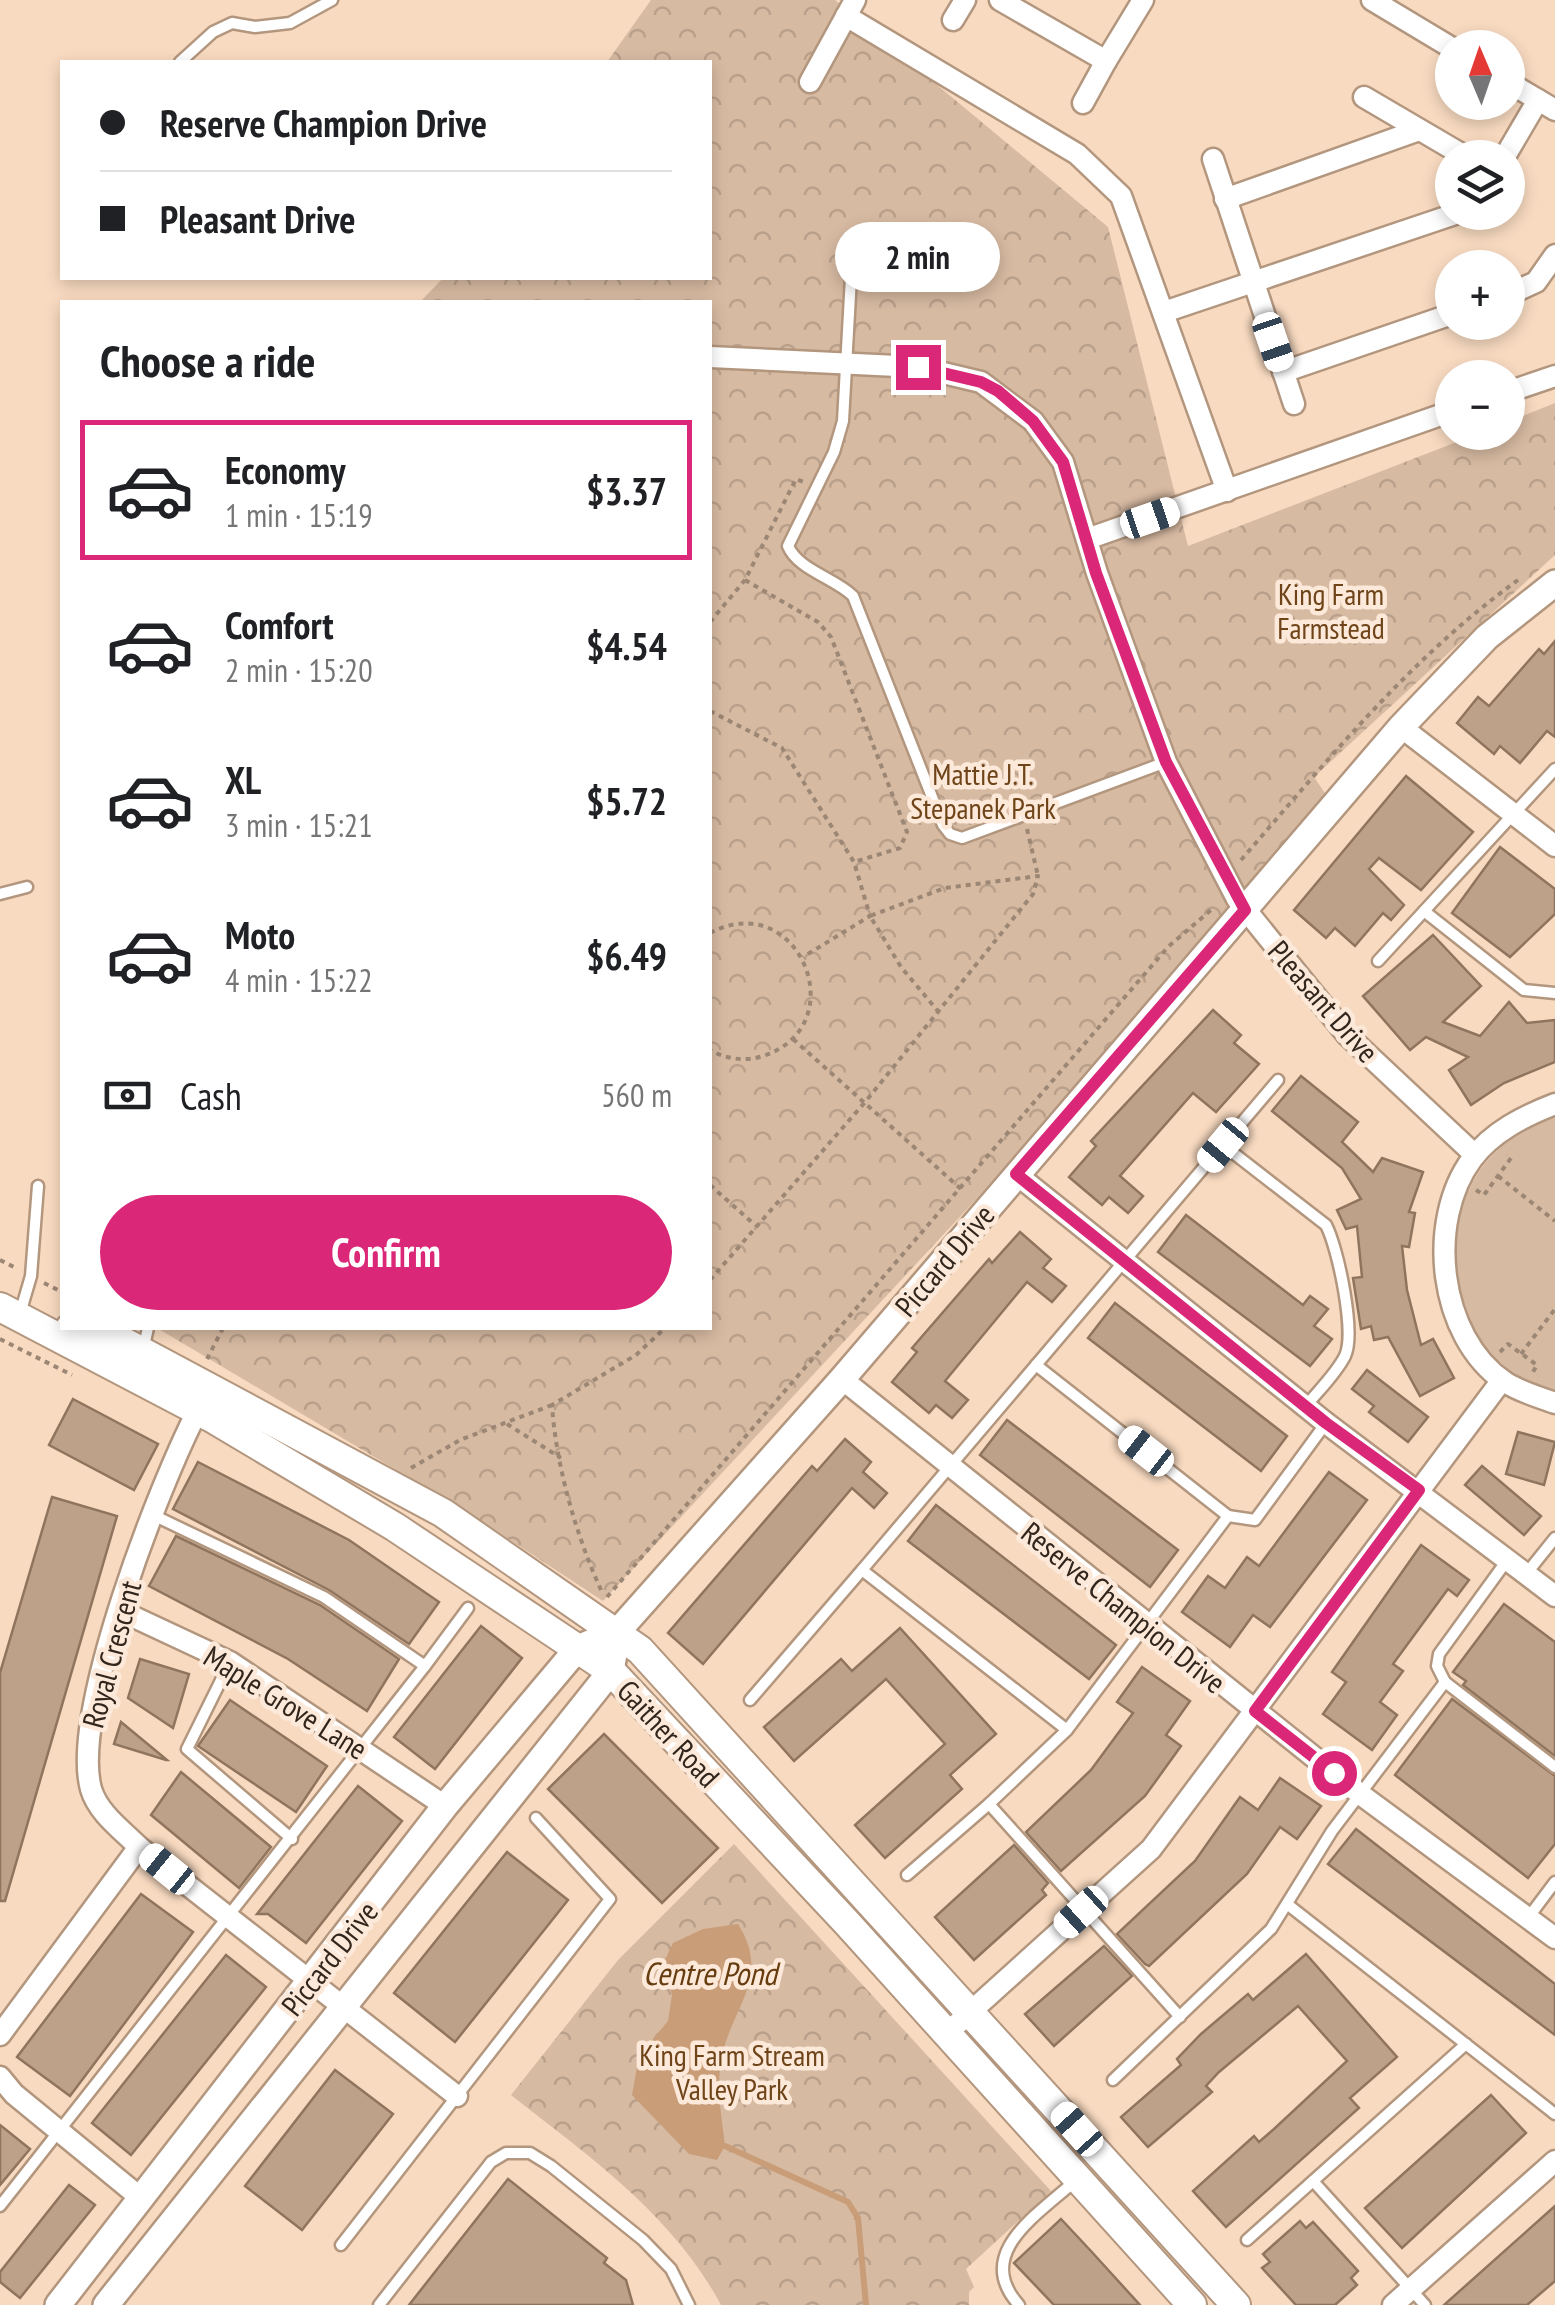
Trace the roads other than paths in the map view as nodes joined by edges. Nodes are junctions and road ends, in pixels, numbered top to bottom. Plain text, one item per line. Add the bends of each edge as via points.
1 (332, 0) edge
2 (964, 0) edge
3 (1000, 0) edge
4 (1144, 0) edge
5 (1372, 0) edge
6 (851, 8) edge
7 (952, 20) dead end
8 (1435, 38) edge
9 (182, 60) edge
10 (1106, 61) junction
11 (810, 82) dead end
12 (1525, 92) edge
13 (1364, 96) dead end
14 (1083, 103) dead end
15 (1547, 105) edge
16 (1419, 130) junction
17 (1436, 140) edge
18 (1519, 140) edge
19 (1212, 158) dead end
20 (1226, 199) junction
21 (1435, 221) edge
22 (1555, 255) edge
23 (851, 277) dead end
24 (1253, 283) junction
25 (1525, 287) edge
26 (1164, 312) junction
27 (1435, 320) edge
28 (712, 358) edge
29 (847, 364) junction
30 (1284, 372) junction
31 (1555, 376) edge
32 (1525, 386) edge
33 (1294, 404) dead end
34 (1435, 418) edge
35 (1227, 491) junction
36 (1087, 539) junction
37 (1555, 583) edge
38 (1401, 727) junction
39 (1166, 762) junction
40 (1555, 769) edge
41 (1512, 812) junction
42 (1555, 846) edge
43 (27, 888) dead end
44 (0, 894) edge
45 (1245, 910) junction
46 (1424, 911) junction
47 (1378, 961) dead end
48 (1555, 994) edge
49 (1278, 1080) dead end
50 (1555, 1104) edge
51 (1223, 1145) junction
52 (1475, 1155) junction
53 (1016, 1174) junction
54 (38, 1186) dead end
55 (1123, 1262) junction
56 (6, 1321) edge
57 (60, 1326) edge
58 (81, 1330) edge
59 (146, 1339) edge
60 (1036, 1365) junction
61 (842, 1379) junction
62 (1502, 1380) junction
63 (1555, 1403) edge
64 (1306, 1406) junction
65 (198, 1410) junction
66 (1326, 1423) junction
67 (948, 1467) junction
68 (1419, 1490) junction
69 (151, 1514) junction
70 (1228, 1516) junction
71 (1555, 1538) edge
72 (1508, 1560) junction
73 (862, 1570) junction
74 (1526, 1574) junction
75 (1555, 1596) edge
76 (468, 1608) dead end
77 (120, 1610) junction
78 (1146, 1625) junction
79 (618, 1631) junction
80 (578, 1648) junction
81 (230, 1662) junction
82 (425, 1666) junction
83 (611, 1671) junction
84 (1445, 1682) junction
85 (750, 1700) dead end
86 (1255, 1711) junction
87 (1067, 1730) junction
88 (362, 1749) junction
89 (1555, 1767) edge
90 (1360, 1794) junction
91 (989, 1804) junction
92 (446, 1806) junction
93 (536, 1818) dead end
94 (292, 1839) junction
95 (139, 1846) junction
96 (907, 1874) dead end
97 (1555, 1882) edge
98 (1287, 1904) junction
99 (1081, 1912) junction
100 (1528, 1918) junction
101 (230, 1919) junction
102 (1555, 1938) edge
103 (311, 1982) junction
104 (341, 2006) junction
105 (971, 2012) junction
106 (1180, 2017) junction
107 (946, 2034) junction
108 (0, 2035) edge
109 (1466, 2044) junction
110 (0, 2077) edge
111 (1112, 2080) dead end
112 (457, 2096) junction
113 (1555, 2114) edge
114 (60, 2132) junction
115 (1555, 2161) edge
116 (1077, 2180) junction
117 (1313, 2181) junction
118 (142, 2199) junction
119 (0, 2206) edge
120 (1248, 2240) dead end
121 (341, 2246) dead end
122 (1418, 2297) edge
123 (58, 2305) edge
124 (106, 2305) edge
125 (379, 2305) edge
126 (689, 2305) edge
127 (1019, 2305) edge
128 (1192, 2305) edge
129 (1236, 2305) edge
130 (1393, 2305) edge

1 - 9 lane via 290,24 232,23
2 - 7 street
3 - 10 street
4 - 10 street
5 - 8 street
6 - 11 street
6 - 26 street via 1089,163 1128,208
10 - 14 street
12 - 15 street
13 - 16 street
15 - 18 street
16 - 17 street
16 - 20 street
19 - 20 street
20 - 24 street
21 - 24 street
22 - 25 street
23 - 29 lane
24 - 26 street
24 - 30 street
26 - 35 street
27 - 30 street
28 - 29 street, Pleasant Drive
29 - 36 street, Pleasant Drive via 934,370 981,382 1014,402 1063,462
29 - 39 lane via 844,421 834,452 788,546 797,560 853,596 950,834 962,838
30 - 33 street
31 - 32 street
34 - 35 street
35 - 36 street
36 - 39 street, Pleasant Drive
37 - 38 street, Piccard Drive via 1486,637
38 - 41 street
38 - 45 street, Piccard Drive
39 - 45 street, Pleasant Drive
40 - 41 lane
41 - 42 street
41 - 46 lane
43 - 44 lane
45 - 52 street, Pleasant Drive via 1347,1035
45 - 53 street, Piccard Drive
46 - 47 lane
46 - 48 lane via 1524,990
49 - 51 lane
50 - 52 street via 1510,1126
51 - 55 lane
51 - 64 lane via 1326,1225 1334,1241 1349,1337 1345,1356
52 - 62 street via 1452,1200 1444,1261 1464,1330
53 - 55 street
53 - 61 street, Piccard Drive
54 - 56 lane via 31,1276
55 - 60 lane
55 - 64 street
56 - 57 main road
56 - 65 main road, Gaither Road
58 - 59 main road, Gaither Road
59 - 79 main road, Gaither Road via 598,1604
60 - 67 lane
60 - 70 lane
61 - 67 street, Reserve Champion Drive
61 - 79 street, Piccard Drive
62 - 63 street
62 - 68 street
64 - 66 street
65 - 69 street, Royal Crescent
65 - 80 main road, Gaither Road via 395,1527
66 - 68 street
66 - 70 lane via 1254,1520
67 - 73 lane
67 - 78 street, Reserve Champion Drive
68 - 72 street
68 - 86 street
69 - 77 street, Royal Crescent
69 - 82 lane via 324,1598
70 - 78 lane
71 - 74 lane
72 - 74 street
72 - 84 lane via 1439,1654
73 - 85 lane
73 - 87 lane
74 - 75 street
76 - 82 lane
77 - 81 street, Maple Grove Lane
77 - 95 street, Royal Crescent via 92,1709 86,1761 92,1792
78 - 86 street, Reserve Champion Drive
78 - 87 lane
79 - 80 street, Piccard Drive
79 - 83 street, Piccard Drive
79 - 105 main road, Gaither Road
80 - 83 main road, Gaither Road
80 - 92 street, Piccard Drive
81 - 88 street, Maple Grove Lane
81 - 94 lane via 187,1749
82 - 88 lane
83 - 104 street, Piccard Drive
83 - 107 main road, Gaither Road
84 - 89 lane
84 - 90 lane
86 - 90 street, Reserve Champion Drive
86 - 99 street via 1151,1849
87 - 91 lane
88 - 92 street, Maple Grove Lane
88 - 94 lane
90 - 98 lane
90 - 100 street, Reserve Champion Drive
91 - 96 lane
91 - 99 lane
92 - 103 street, Piccard Drive
93 - 112 lane via 610,1899
94 - 101 lane
95 - 101 street, Royal Crescent
95 - 108 street
97 - 100 lane
98 - 106 lane
98 - 109 lane
99 - 105 street
99 - 106 lane
100 - 102 street, Reserve Champion Drive
101 - 103 street, Royal Crescent
101 - 114 lane
103 - 104 street, Royal Crescent
103 - 118 street, Piccard Drive
104 - 112 street, Royal Crescent
104 - 124 street, Piccard Drive
105 - 107 street
105 - 129 main road, Gaither Road
106 - 111 lane
107 - 116 main road, Gaither Road
109 - 113 lane
109 - 117 lane
110 - 114 street
112 - 121 lane
114 - 118 street
114 - 119 lane
115 - 122 street
116 - 127 lane via 1006,2246 999,2267
116 - 128 main road, Gaither Road
117 - 120 lane
117 - 122 lane
118 - 123 street, Piccard Drive
122 - 130 street
125 - 126 lane via 491,2162 518,2152 552,2166 644,2240 671,2269

